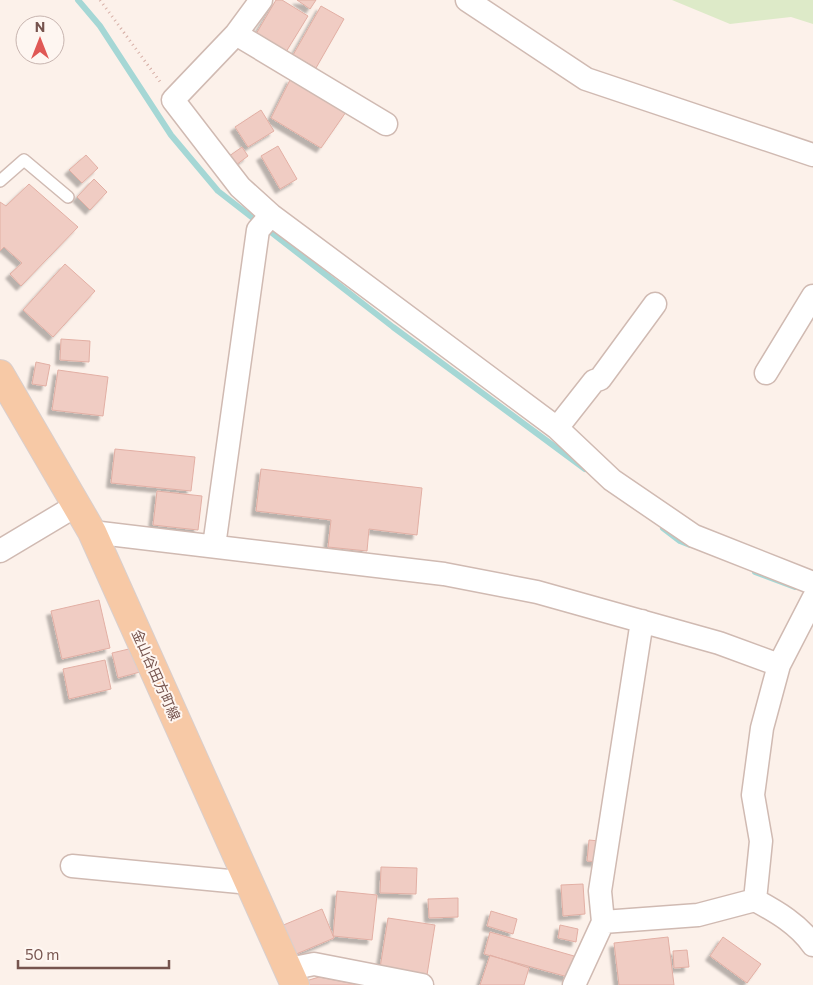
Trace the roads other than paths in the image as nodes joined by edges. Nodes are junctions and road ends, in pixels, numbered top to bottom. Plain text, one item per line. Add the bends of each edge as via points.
1 (261, 0) edge
2 (467, 0) edge
3 (236, 34) junction
4 (386, 124) dead end
5 (813, 155) edge
6 (0, 181) edge
7 (68, 197) dead end
8 (271, 215) junction
9 (813, 296) edge
10 (655, 304) dead end
11 (766, 373) dead end
12 (0, 374) edge
13 (557, 428) junction
14 (77, 505) junction
15 (92, 532) junction
16 (214, 546) junction
17 (0, 551) edge
18 (813, 597) edge
19 (642, 621) junction
20 (779, 665) junction
21 (72, 866) dead end
22 (250, 883) junction
23 (755, 900) junction
24 (602, 922) junction
25 (813, 945) edge
26 (292, 977) edge
27 (422, 985) edge
28 (574, 985) edge

1 - 3 street
2 - 5 street via 586,79
3 - 4 street
3 - 8 street via 173,100 240,187
6 - 7 lane via 24,160
8 - 13 street
8 - 16 street via 258,230
9 - 11 street
10 - 13 street via 600,379 594,381
12 - 14 main road, 金山谷田方町線
13 - 18 street via 612,480 694,536
14 - 15 main road, 金山谷田方町線
14 - 17 street
15 - 16 street
15 - 22 main road, 金山谷田方町線
16 - 19 street via 444,574 537,592
18 - 20 street
19 - 20 street via 719,643
19 - 24 street via 600,891
20 - 23 street via 762,728 753,795 761,841
21 - 22 street
22 - 26 main road, 金山谷田方町線
23 - 24 street via 698,915
23 - 25 street via 804,932
24 - 28 street
26 - 27 street via 314,964

